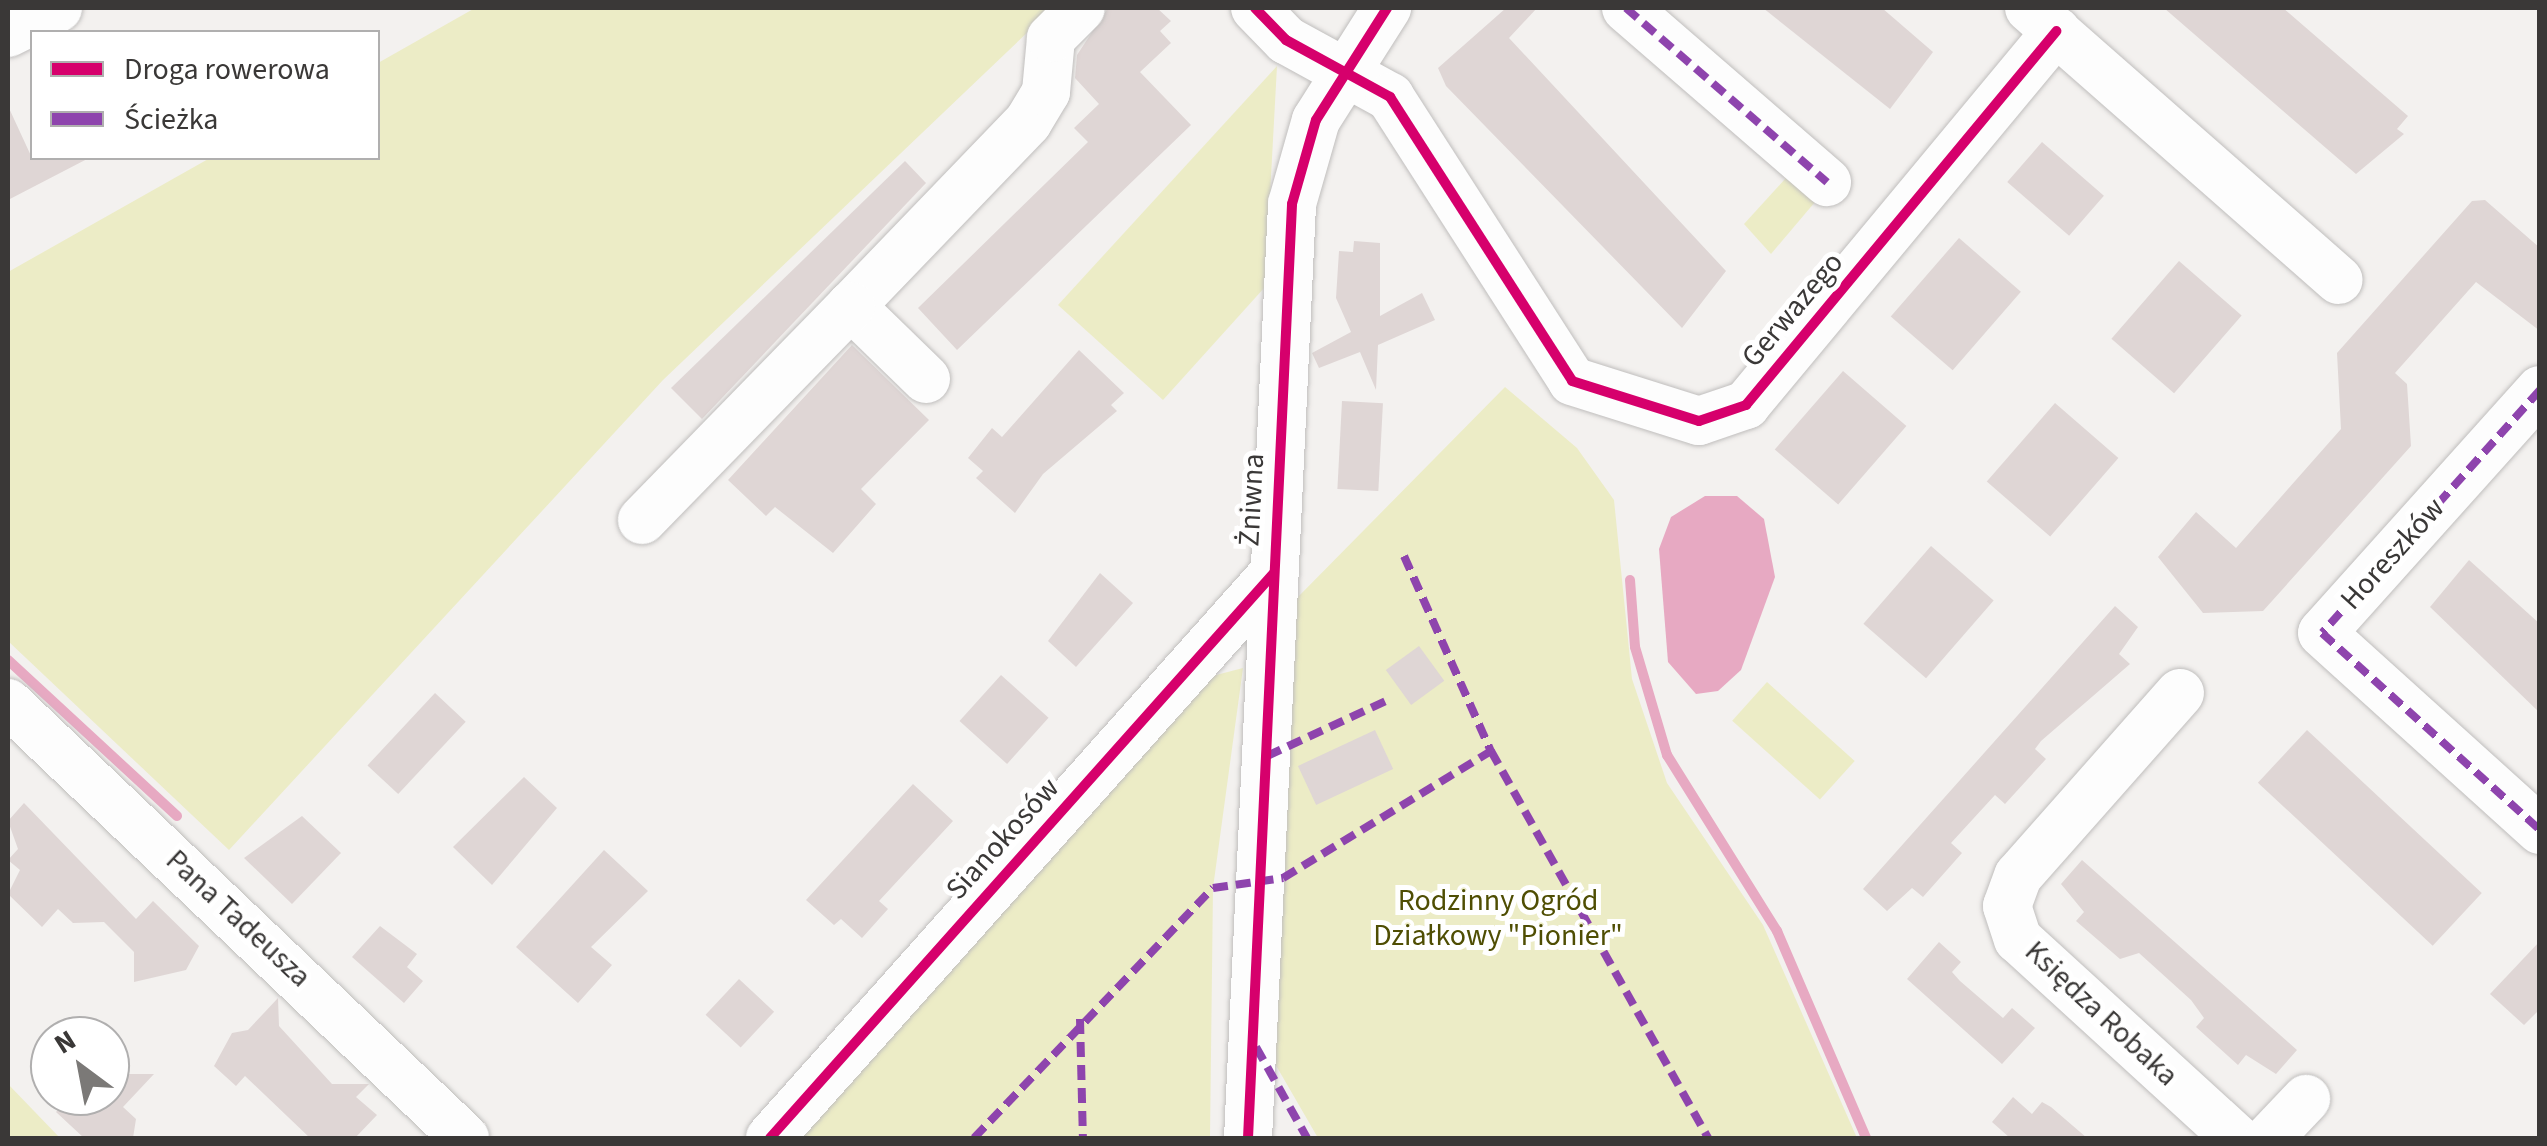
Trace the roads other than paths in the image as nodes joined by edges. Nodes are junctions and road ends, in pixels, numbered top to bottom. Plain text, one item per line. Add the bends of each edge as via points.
1 (58, 8) edge
2 (1081, 8) edge
3 (1255, 8) edge
4 (1387, 8) edge
5 (1626, 8) edge
6 (2043, 19) edge
7 (8, 33) edge
8 (1343, 68) junction
9 (1827, 182) dead end
10 (2339, 280) dead end
11 (852, 306) junction
12 (926, 379) dead end
13 (2540, 390) edge
14 (642, 520) dead end
15 (1274, 573) junction
16 (2180, 694) dead end
17 (8, 703) edge
18 (2540, 830) edge
19 (2306, 1099) dead end
20 (464, 1138) edge
21 (770, 1138) edge
22 (1248, 1138) edge
23 (2236, 1138) edge
24 (2270, 1138) edge

1 - 7 street
2 - 11 street via 1052,38 1046,92 1028,122
3 - 8 street, Gerwazego via 1286,40
4 - 8 street, Żniwna
5 - 9 street
6 - 8 street, Gerwazego via 1746,405 1718,421 1588,393 1572,381 1390,98
6 - 10 street, Gerwazego
8 - 15 street, Żniwna via 1306,144 1292,204
11 - 12 street
11 - 14 street
13 - 18 street, Horeszków via 2322,633
15 - 21 street, Sianokosów
15 - 22 street, Żniwna
16 - 23 street, Księdza Robaka via 2018,876 2007,906 2018,938
17 - 20 street, Pana Tadeusza
19 - 24 street

